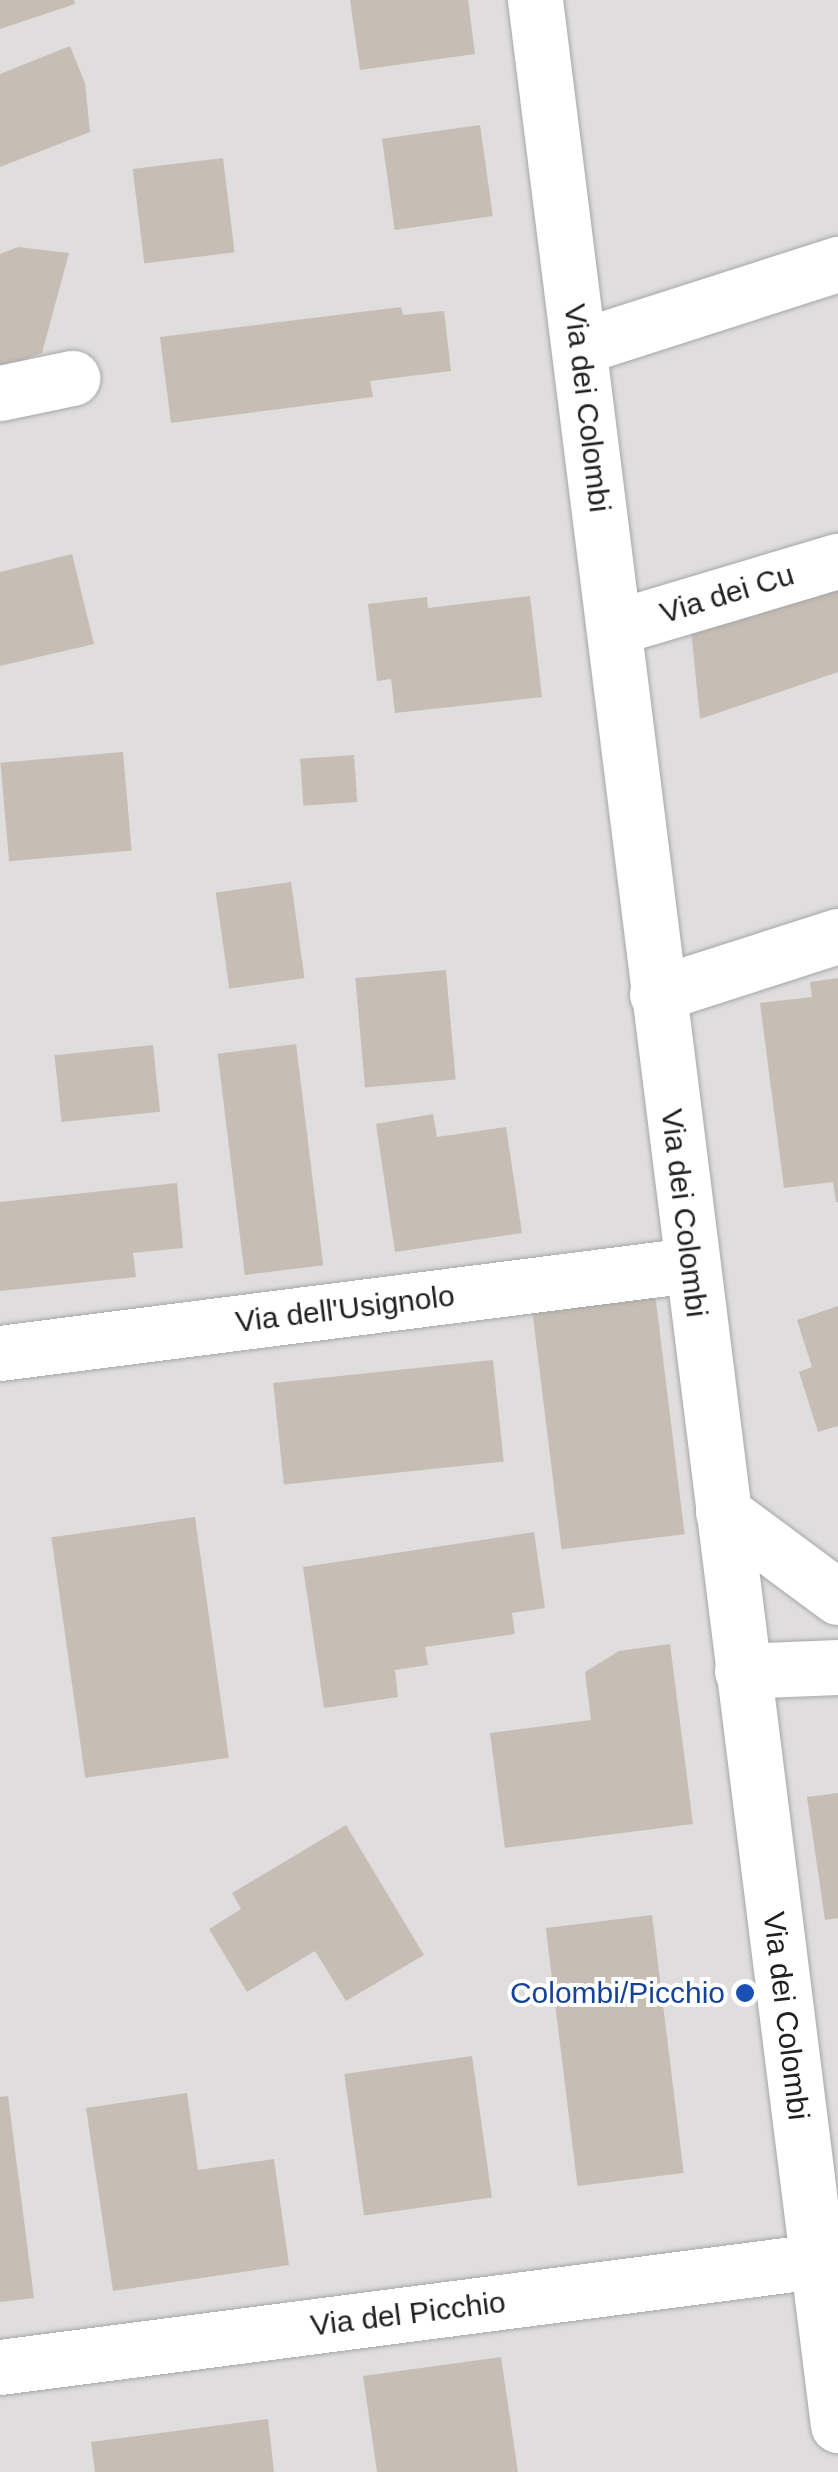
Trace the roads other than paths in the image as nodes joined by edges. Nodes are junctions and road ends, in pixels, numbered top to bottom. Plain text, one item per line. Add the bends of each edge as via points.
1 (535, 0) edge
2 (838, 264) edge
3 (579, 348) junction
4 (72, 378) dead end
5 (0, 393) edge
6 (838, 561) edge
7 (616, 628) junction
8 (838, 936) edge
9 (657, 994) junction
10 (690, 1265) junction
11 (0, 1354) edge
12 (723, 1512) junction
13 (838, 1597) edge
14 (838, 1667) edge
15 (742, 1671) junction
16 (816, 2261) junction
17 (0, 2367) edge
18 (838, 2425) edge

1 - 3 street, Via dei Colombi
2 - 3 street
3 - 7 street, Via dei Colombi
4 - 5 street
6 - 7 street, Via dei Cu
7 - 9 street, Via dei Colombi
8 - 9 street
9 - 10 street, Via dei Colombi
10 - 11 street, Via dell'Usignolo
10 - 12 street, Via dei Colombi
12 - 13 street
12 - 15 street, Via dei Colombi
14 - 15 street
15 - 16 street, Via dei Colombi
16 - 17 street, Via del Picchio
16 - 18 street, Via dei Colombi

